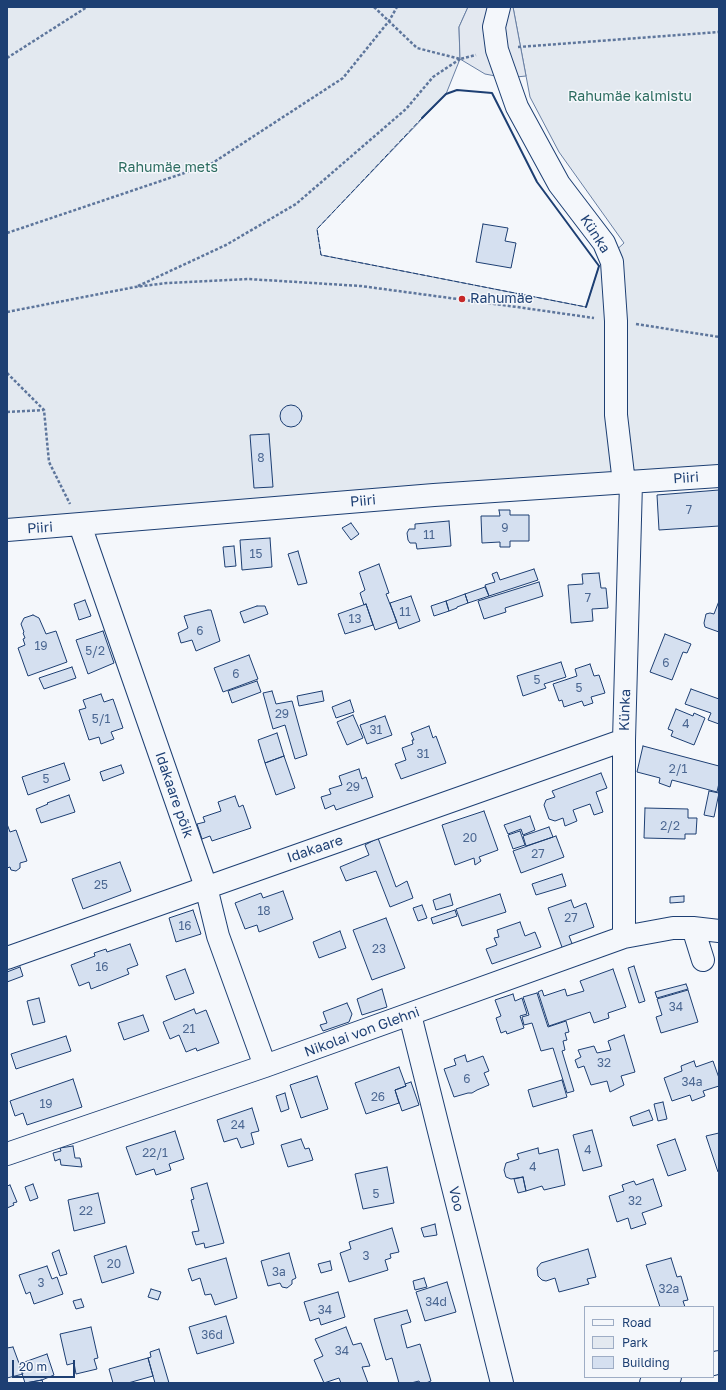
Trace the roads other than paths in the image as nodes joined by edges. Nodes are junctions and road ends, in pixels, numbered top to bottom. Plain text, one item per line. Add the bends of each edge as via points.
1 (498, 7) edge
2 (719, 476) edge
3 (628, 483) junction
4 (80, 525) junction
5 (7, 530) edge
6 (624, 740) junction
7 (206, 887) junction
8 (693, 928) junction
9 (719, 931) edge
10 (624, 937) junction
11 (7, 958) edge
12 (703, 960) dead end
13 (410, 1015) junction
14 (265, 1066) junction
15 (7, 1154) edge
16 (667, 1378) edge
17 (502, 1383) edge
18 (652, 1383) edge

1 - 3 street, Künka via 494,27 498,50 517,107 559,184 604,243 612,262 616,321 616,415
2 - 3 street, Piiri
3 - 4 street, Piiri via 434,495
3 - 6 street, Künka
4 - 5 street, Piiri
4 - 7 street, Idakaare põik
6 - 7 street, Idakaare
6 - 10 street, Künka
7 - 11 street, Idakaare
7 - 14 street, Idakaare põik via 218,936
8 - 9 street, Nikolai von Glehni
8 - 10 street, Nikolai von Glehni via 673,928
8 - 12 street
10 - 13 street, Nikolai von Glehni
13 - 14 street, Nikolai von Glehni
13 - 17 street, Voo
14 - 15 street, Nikolai von Glehni
16 - 18 street

